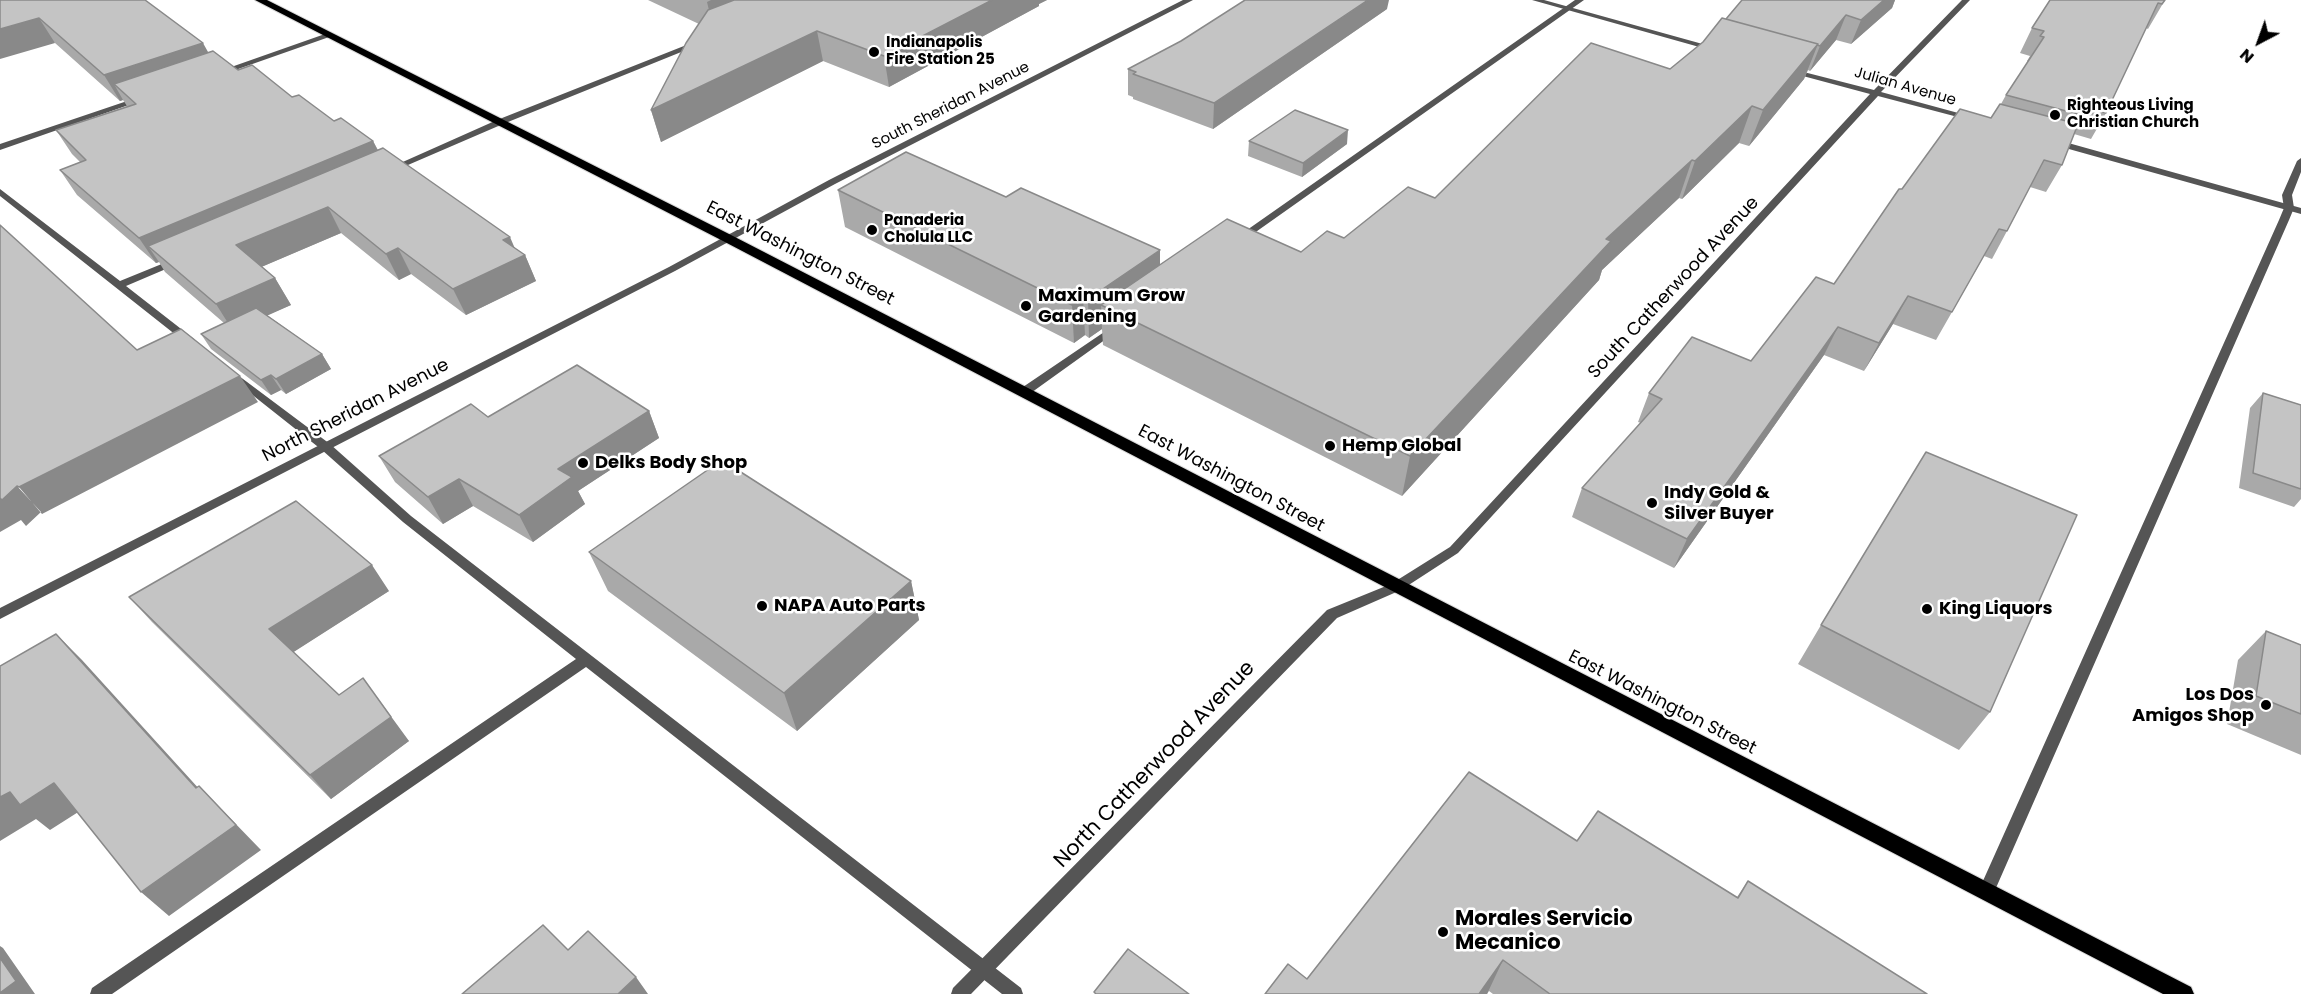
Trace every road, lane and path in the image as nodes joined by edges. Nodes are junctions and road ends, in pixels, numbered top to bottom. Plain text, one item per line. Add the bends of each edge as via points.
1 (260, 0) edge
2 (1189, 0) edge
3 (1536, 0) edge
4 (1580, 0) edge
5 (1966, 0) edge
6 (1566, 8) junction
7 (328, 36) junction
8 (704, 41) edge
9 (1723, 51) edge
10 (1779, 66) edge
11 (213, 75) edge
12 (1876, 93) junction
13 (146, 97) edge
14 (500, 122) junction
15 (1978, 122) edge
16 (2047, 141) edge
17 (0, 147) edge
18 (2301, 161) edge
19 (377, 175) edge
20 (0, 192) edge
21 (2295, 210) edge
22 (727, 238) junction
23 (1234, 243) edge
24 (184, 258) edge
25 (120, 285) junction
26 (1128, 318) edge
27 (204, 352) edge
28 (223, 366) edge
29 (1024, 392) junction
30 (326, 447) junction
31 (1396, 587) junction
32 (0, 614) edge
33 (587, 659) junction
34 (1986, 892) junction
35 (984, 969) junction
36 (98, 994) edge
37 (959, 994) edge
38 (1015, 994) edge
39 (2184, 994) edge

1 - 7 main road, East Washington Street
2 - 22 street, South Sheridan Avenue
3 - 6 street
4 - 6 street
5 - 12 street, South Catherwood Avenue
6 - 9 street
6 - 23 street
7 - 11 street
7 - 14 main road, East Washington Street
8 - 14 street
10 - 12 street, Julian Avenue
12 - 15 street, Julian Avenue
12 - 31 street, South Catherwood Avenue via 1454,550
13 - 17 street
14 - 19 street
14 - 22 main road, East Washington Street
16 - 21 street
18 - 21 street via 2287,195
20 - 25 street
21 - 34 street
22 - 29 main road, East Washington Street
22 - 30 street, North Sheridan Avenue
24 - 25 street
25 - 27 street
26 - 29 street
28 - 30 street
29 - 31 main road, East Washington Street
30 - 32 street, North Sheridan Avenue
30 - 33 street via 407,519
31 - 34 main road, East Washington Street
31 - 35 street, North Catherwood Avenue via 1332,614
33 - 35 street
33 - 36 street
34 - 39 main road, East Washington Street
35 - 37 street, North Catherwood Avenue
35 - 38 street

